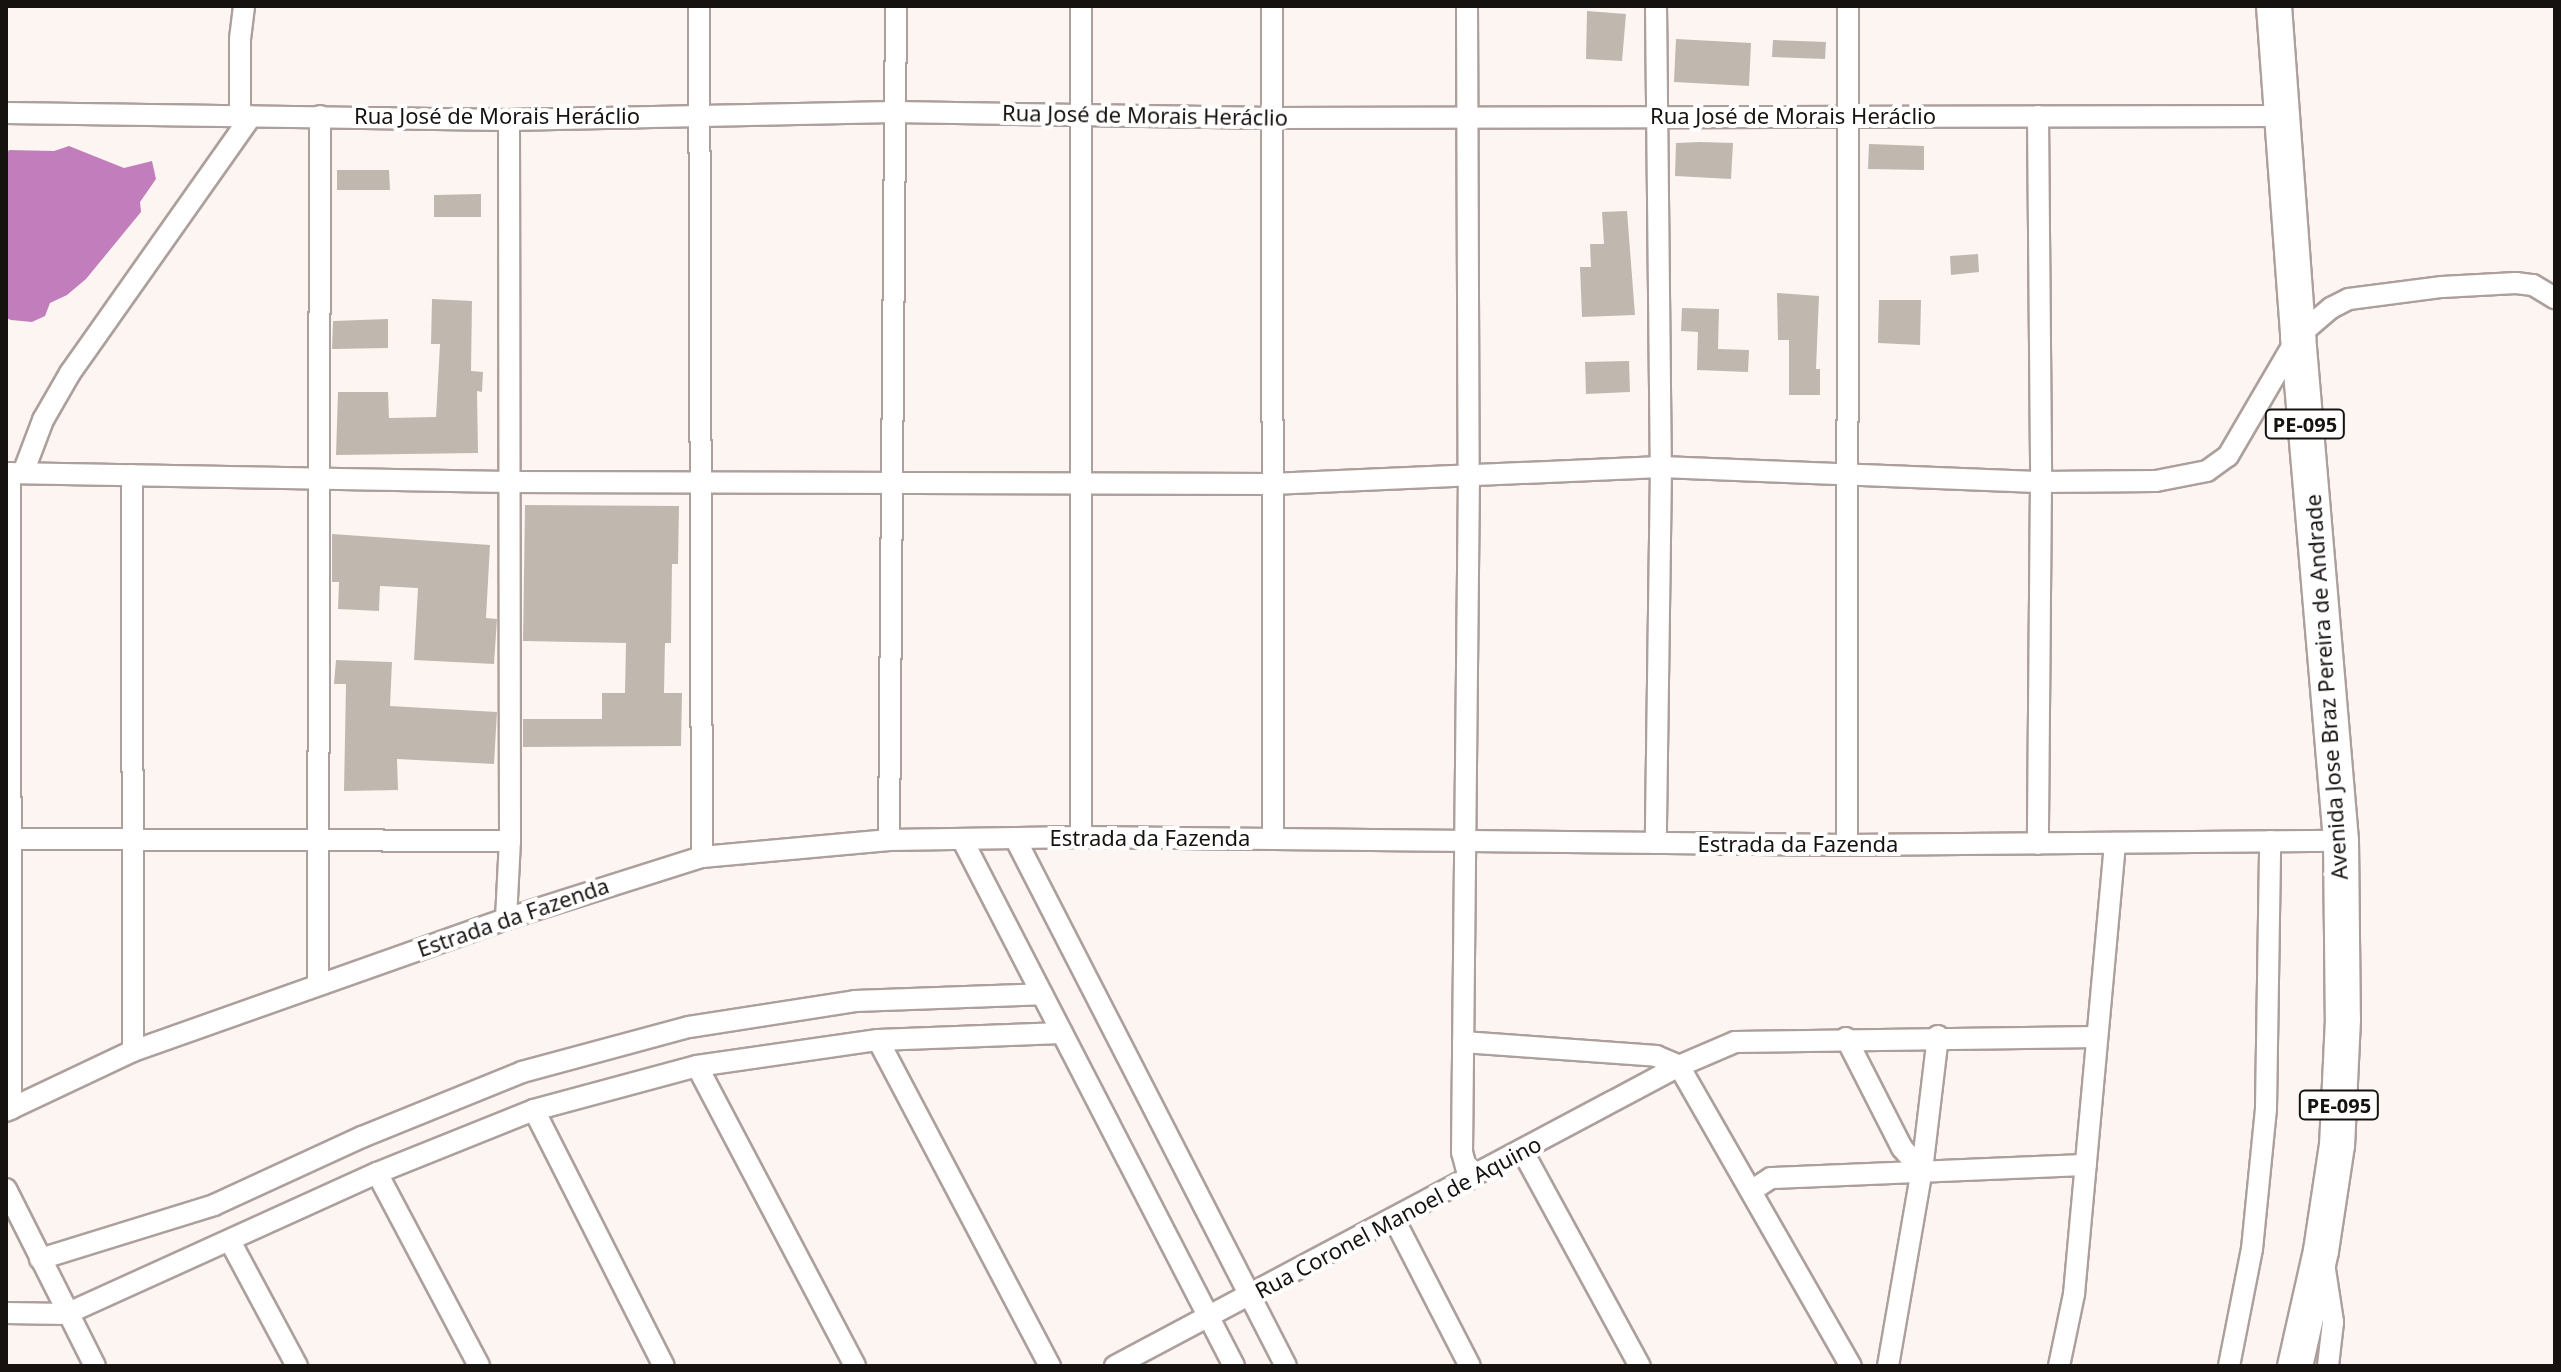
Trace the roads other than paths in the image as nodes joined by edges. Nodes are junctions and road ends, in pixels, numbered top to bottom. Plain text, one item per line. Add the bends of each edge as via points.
1 (244, 6) edge
2 (699, 6) edge
3 (896, 6) edge
4 (1081, 6) edge
5 (1272, 6) edge
6 (1467, 6) edge
7 (1656, 6) edge
8 (1848, 6) edge
9 (2274, 6) edge
10 (894, 112) junction
11 (6, 113) edge
12 (1081, 113) junction
13 (698, 114) junction
14 (1849, 115) junction
15 (246, 116) junction
16 (320, 116) junction
17 (1469, 116) junction
18 (1655, 116) junction
19 (2038, 116) junction
20 (2284, 116) junction
21 (1272, 118) junction
22 (509, 120) junction
23 (2555, 298) edge
24 (2298, 336) junction
25 (1661, 467) junction
26 (13, 473) edge
27 (1469, 474) junction
28 (132, 475) junction
29 (1849, 477) junction
30 (320, 478) junction
31 (509, 482) junction
32 (698, 482) junction
33 (890, 482) junction
34 (2041, 482) junction
35 (1082, 483) junction
36 (1271, 484) junction
37 (131, 837) junction
38 (1081, 837) junction
39 (1015, 838) junction
40 (1273, 838) junction
41 (1463, 838) junction
42 (7, 839) edge
43 (962, 839) junction
44 (889, 840) junction
45 (320, 841) junction
46 (510, 841) junction
47 (2270, 841) junction
48 (2341, 841) junction
49 (1656, 843) junction
50 (2115, 843) junction
51 (2038, 844) junction
52 (1847, 845) junction
53 (702, 857) junction
54 (506, 919) junction
55 (318, 983) junction
56 (1042, 994) junction
57 (1062, 1033) junction
58 (1938, 1036) junction
59 (2097, 1037) junction
60 (1846, 1038) junction
61 (878, 1040) junction
62 (1463, 1042) junction
63 (133, 1051) junction
64 (697, 1066) junction
65 (1679, 1066) junction
66 (9, 1110) edge
67 (534, 1110) junction
68 (1522, 1150) junction
69 (2086, 1165) junction
70 (1922, 1170) junction
71 (377, 1173) junction
72 (1469, 1179) junction
73 (6, 1189) edge
74 (1751, 1191) junction
75 (1394, 1219) junction
76 (230, 1241) junction
77 (2321, 1251) junction
78 (40, 1259) junction
79 (1249, 1297) junction
80 (6, 1313) edge
81 (66, 1314) junction
82 (1208, 1318) junction
83 (95, 1366) edge
84 (297, 1366) edge
85 (479, 1366) edge
86 (664, 1366) edge
87 (855, 1366) edge
88 (1050, 1366) edge
89 (1115, 1366) edge
90 (1234, 1366) edge
91 (1286, 1366) edge
92 (1470, 1366) edge
93 (1640, 1366) edge
94 (1851, 1366) edge
95 (1888, 1366) edge
96 (2059, 1366) edge
97 (2229, 1366) edge
98 (2295, 1366) edge
99 (2328, 1366) edge

1 - 15 street via 240,39
2 - 13 street
3 - 10 street
4 - 12 street
5 - 21 street
6 - 17 street
7 - 18 street
8 - 14 street
9 - 20 main road, Avenida Jose Braz Pereira de Andrade / PE-095
10 - 12 street, Rua José de Morais Heráclio
10 - 13 street, Rua José de Morais Heráclio
10 - 33 street
11 - 15 street, Rua José de Morais Heráclio
12 - 21 street, Rua José de Morais Heráclio
12 - 35 street
13 - 22 street, Rua José de Morais Heráclio
13 - 32 street
14 - 18 street, Rua José de Morais Heráclio
14 - 19 street, Rua José de Morais Heráclio
14 - 29 street
15 - 16 street, Rua José de Morais Heráclio
15 - 26 street via 70,373
16 - 22 street, Rua José de Morais Heráclio
16 - 30 street
17 - 18 street, Rua José de Morais Heráclio
17 - 21 street, Rua José de Morais Heráclio
17 - 27 street
18 - 25 street
19 - 20 street, Rua José de Morais Heráclio
19 - 34 street
20 - 24 main road, Avenida Jose Braz Pereira de Andrade / PE-095
21 - 36 street
22 - 31 street
23 - 24 street via 2533,285 2516,283 2349,299
24 - 34 street via 2244,434 2211,469 2156,481
24 - 48 main road, Avenida Jose Braz Pereira de Andrade / PE-095
25 - 27 street
25 - 29 street
25 - 49 street
26 - 28 street
26 - 42 street
27 - 36 street
27 - 41 street
28 - 30 street
28 - 37 street
29 - 34 street
29 - 52 street
30 - 31 street
30 - 45 street
31 - 32 street
31 - 46 street
32 - 33 street
32 - 53 street
33 - 35 street
33 - 44 street
34 - 51 street
35 - 36 street
35 - 38 street
36 - 40 street
37 - 42 street
37 - 45 street
37 - 63 street
38 - 39 street, Estrada da Fazenda
38 - 40 street, Estrada da Fazenda
39 - 43 street, Estrada da Fazenda
39 - 79 street
40 - 41 street, Estrada da Fazenda
41 - 49 street, Estrada da Fazenda
41 - 62 street
42 - 66 street
43 - 44 street, Estrada da Fazenda
43 - 56 street
44 - 53 street, Estrada da Fazenda
45 - 46 street
45 - 55 street
46 - 54 street
47 - 48 street, Estrada da Fazenda
47 - 50 street, Estrada da Fazenda
47 - 97 street via 2266,1108 2252,1249
48 - 77 main road, Avenida Jose Braz Pereira de Andrade / PE-095 via 2342,1069
49 - 52 street, Estrada da Fazenda
50 - 51 street, Estrada da Fazenda
50 - 59 street
51 - 52 street, Estrada da Fazenda
53 - 54 street, Estrada da Fazenda
54 - 55 street, Estrada da Fazenda
55 - 63 street, Estrada da Fazenda
56 - 57 street
56 - 78 street via 855,1001 674,1031 522,1072 214,1205
57 - 61 street
57 - 82 street
58 - 59 street, Rua Coronel Manoel de Aquino
58 - 60 street, Rua Coronel Manoel de Aquino
58 - 70 street
59 - 69 street
60 - 65 street, Rua Coronel Manoel de Aquino via 1735,1042
60 - 70 street via 1902,1148
61 - 64 street
61 - 88 street
62 - 65 street via 1656,1056
62 - 72 street via 1462,1152
63 - 66 street, Estrada da Fazenda
64 - 67 street
64 - 87 street
65 - 68 street, Rua Coronel Manoel de Aquino
65 - 74 street
67 - 71 street
67 - 86 street
68 - 72 street, Rua Coronel Manoel de Aquino
68 - 93 street
69 - 70 street
69 - 96 street via 2074,1294
70 - 74 street via 1771,1178
70 - 95 street
71 - 76 street
71 - 85 street
72 - 75 street, Rua Coronel Manoel de Aquino
73 - 78 street
74 - 94 street
75 - 79 street, Rua Coronel Manoel de Aquino
75 - 92 street
76 - 81 street
76 - 84 street
77 - 98 main road, Avenida Jose Braz Pereira de Andrade / PE-095
77 - 99 street via 2332,1303
78 - 81 street
79 - 82 street, Rua Coronel Manoel de Aquino
79 - 91 street
80 - 81 street
81 - 83 street
82 - 89 street, Rua Coronel Manoel de Aquino
82 - 90 street

